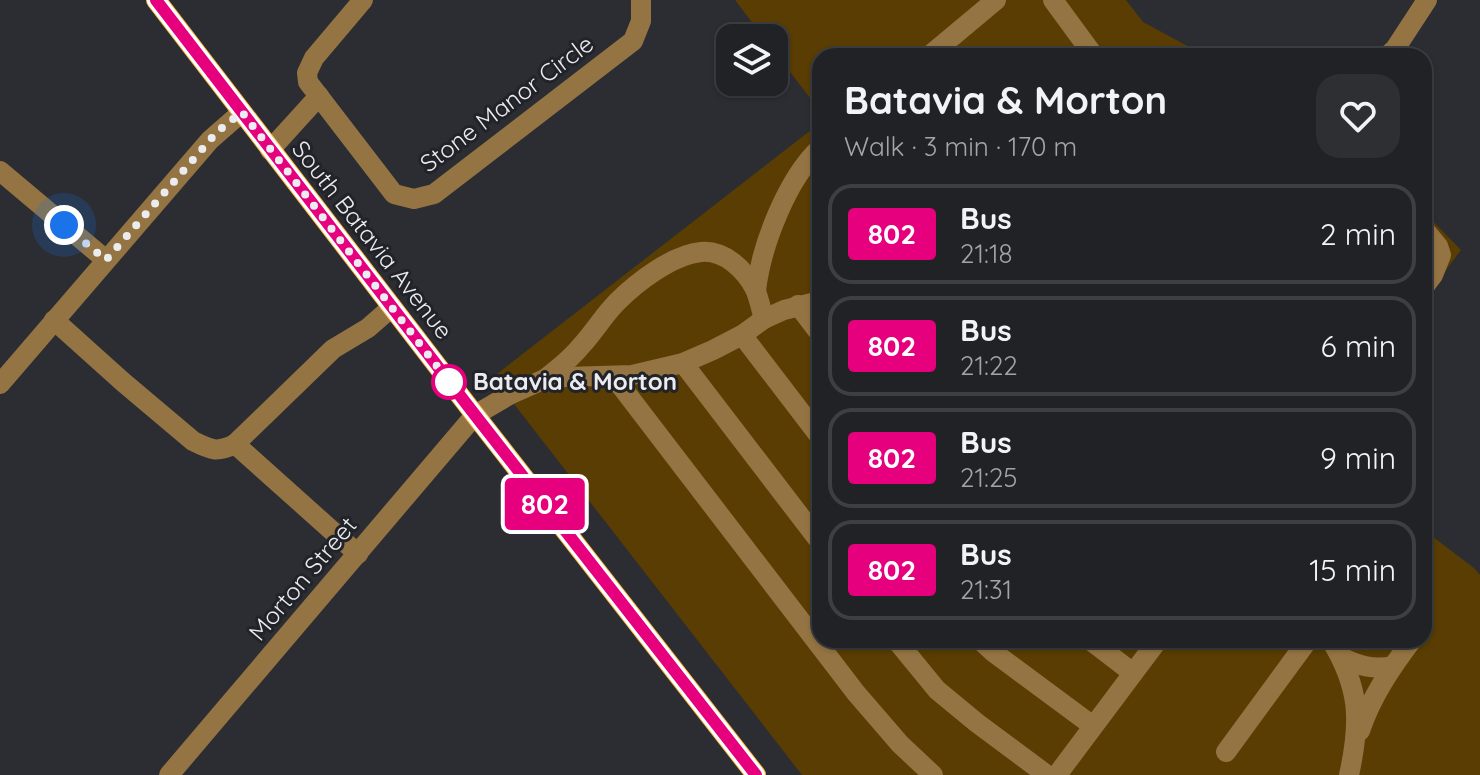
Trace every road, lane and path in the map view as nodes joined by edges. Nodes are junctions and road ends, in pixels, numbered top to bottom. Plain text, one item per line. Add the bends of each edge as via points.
1 (156, 0) edge
2 (363, 0) edge
3 (641, 0) edge
4 (996, 0) edge
5 (1053, 0) edge
6 (1427, 0) edge
7 (939, 48) edge
8 (1088, 48) edge
9 (1396, 48) edge
10 (319, 96) junction
11 (242, 112) junction
12 (270, 150) junction
13 (812, 155) edge
14 (0, 171) edge
15 (1432, 239) edge
16 (106, 260) junction
17 (1432, 276) edge
18 (756, 291) junction
19 (812, 302) edge
20 (798, 305) junction
21 (392, 307) junction
22 (764, 319) junction
23 (54, 320) junction
24 (812, 323) edge
25 (742, 335) junction
26 (683, 363) junction
27 (614, 377) junction
28 (545, 379) junction
29 (0, 384) edge
30 (475, 415) junction
31 (812, 427) edge
32 (235, 444) junction
33 (812, 532) edge
34 (358, 554) junction
35 (812, 636) edge
36 (822, 648) edge
37 (903, 648) edge
38 (989, 648) edge
39 (1100, 648) edge
40 (1152, 648) edge
41 (1302, 648) edge
42 (1336, 648) edge
43 (1406, 648) edge
44 (1393, 666) junction
45 (1133, 673) junction
46 (1093, 726) junction
47 (1357, 742) junction
48 (1226, 752) dead end
49 (169, 775) edge
50 (756, 775) edge
51 (933, 775) edge
52 (1047, 775) edge
53 (1057, 775) edge
54 (1349, 775) edge

1 - 11 main road, South Batavia Avenue
2 - 10 street, Stone Manor Circle via 309,65 308,82
3 - 10 street, Stone Manor Circle via 641,21 633,41 434,194 414,199 394,194
4 - 7 street
5 - 8 street
6 - 9 street
10 - 12 street
11 - 12 main road, South Batavia Avenue
11 - 16 street via 217,132
12 - 21 main road, South Batavia Avenue
13 - 18 street via 784,200
14 - 16 street
15 - 17 street via 1441,255
16 - 23 street
18 - 22 street
18 - 28 street via 732,261 701,252 684,257 636,285
19 - 20 street
20 - 22 street
20 - 24 street
21 - 30 main road, South Batavia Avenue
21 - 32 street via 333,349
22 - 25 street
23 - 29 street
23 - 32 street via 193,441 222,451
25 - 26 street
25 - 31 street
26 - 27 street
26 - 33 street
27 - 28 street
27 - 35 street
28 - 30 street, Morton Street
30 - 34 street, Morton Street
30 - 50 main road, South Batavia Avenue
32 - 34 street
34 - 49 street, Morton Street
36 - 51 street via 900,744
37 - 52 street via 937,690
38 - 46 street
39 - 45 street
40 - 45 street
41 - 48 street
42 - 44 street via 1367,668
42 - 47 street via 1353,687
43 - 44 street
44 - 47 street
45 - 46 street
46 - 53 street
47 - 54 street

